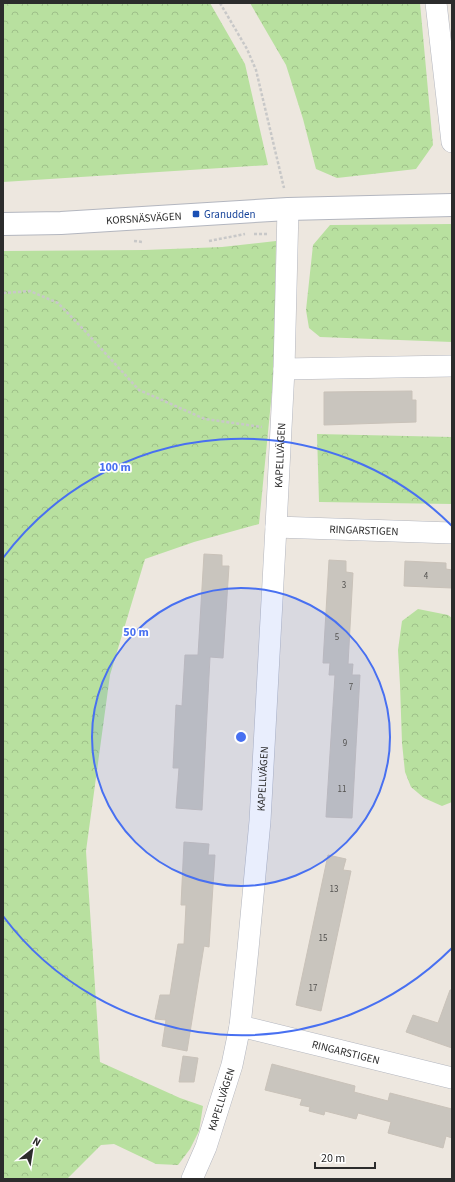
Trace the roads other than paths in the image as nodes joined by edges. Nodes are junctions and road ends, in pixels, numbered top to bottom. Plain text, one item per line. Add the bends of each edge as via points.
1 (436, 3) edge
2 (452, 142) edge
3 (452, 206) edge
4 (288, 209) junction
5 (3, 224) edge
6 (452, 366) edge
7 (284, 369) junction
8 (276, 527) junction
9 (452, 533) edge
10 (240, 1026) junction
11 (452, 1078) edge
12 (192, 1179) edge

1 - 2 street
3 - 4 street, KORSNÄSVÄGEN
4 - 5 street, KORSNÄSVÄGEN
4 - 7 street, KAPELLVÄGEN
6 - 7 street
7 - 8 street, KAPELLVÄGEN
8 - 9 street, RINGARSTIGEN
8 - 10 street, KAPELLVÄGEN via 260,821
10 - 11 street, RINGARSTIGEN
10 - 12 street, KAPELLVÄGEN via 232,1066 216,1118

